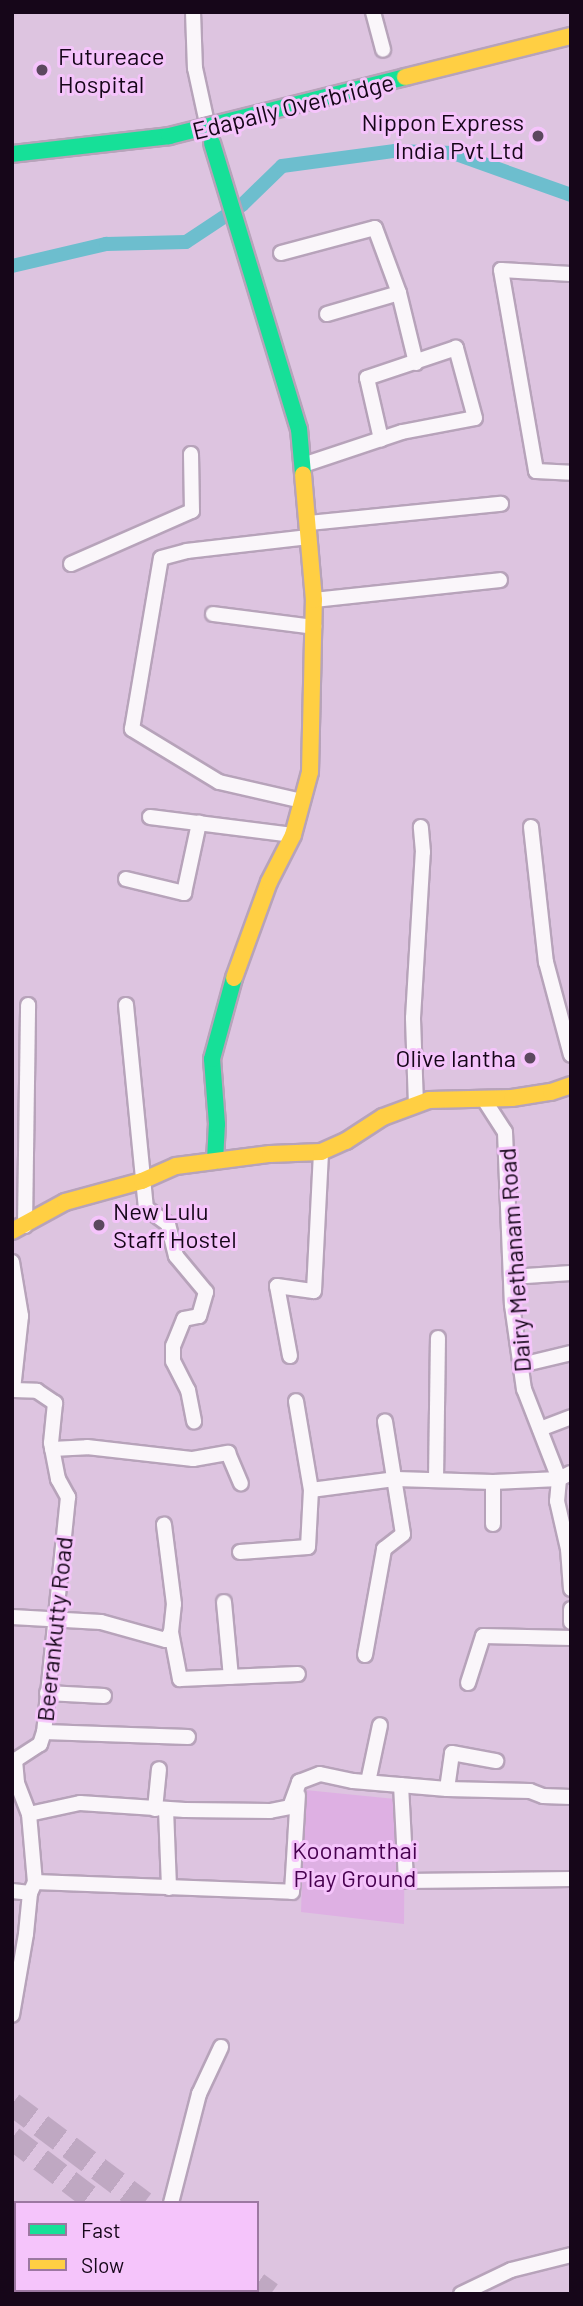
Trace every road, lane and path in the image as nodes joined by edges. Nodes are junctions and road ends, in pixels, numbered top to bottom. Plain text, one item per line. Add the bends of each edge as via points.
1 (193, 12) edge
2 (373, 12) edge
3 (571, 36) edge
4 (383, 50) dead end
5 (212, 143) joint
6 (12, 154) edge
7 (281, 253) dead end
8 (571, 274) edge
9 (399, 293) junction
10 (327, 314) dead end
11 (416, 363) junction
12 (381, 439) junction
13 (191, 454) dead end
14 (303, 465) junction
15 (571, 473) edge
16 (501, 504) dead end
17 (309, 530) junction
18 (71, 564) dead end
19 (500, 580) dead end
20 (314, 600) junction
21 (213, 614) dead end
22 (314, 627) junction
23 (302, 801) junction
24 (150, 817) dead end
25 (199, 823) junction
26 (421, 827) dead end
27 (531, 827) dead end
28 (293, 835) junction
29 (126, 879) dead end
30 (28, 1005) dead end
31 (126, 1005) dead end
32 (571, 1055) edge
33 (571, 1084) edge
34 (483, 1098) junction
35 (416, 1105) junction
36 (321, 1152) junction
37 (215, 1161) junction
38 (142, 1181) junction
39 (19, 1229) edge
40 (12, 1262) edge
41 (571, 1273) edge
42 (511, 1277) junction
43 (438, 1338) dead end
44 (571, 1353) edge
45 (290, 1356) dead end
46 (521, 1365) junction
47 (296, 1402) dead end
48 (571, 1417) edge
49 (194, 1421) dead end
50 (386, 1422) dead end
51 (540, 1429) junction
52 (52, 1449) junction
53 (565, 1476) edge
54 (396, 1479) junction
55 (436, 1480) junction
56 (494, 1482) junction
57 (241, 1483) dead end
58 (312, 1490) junction
59 (493, 1524) dead end
60 (164, 1525) dead end
61 (240, 1552) dead end
62 (571, 1589) edge
63 (224, 1602) dead end
64 (571, 1609) edge
65 (12, 1617) edge
66 (54, 1617) junction
67 (571, 1622) edge
68 (171, 1632) junction
69 (571, 1638) edge
70 (365, 1655) dead end
71 (298, 1674) dead end
72 (231, 1677) junction
73 (468, 1683) dead end
74 (47, 1693) junction
75 (104, 1696) dead end
76 (380, 1725) dead end
77 (44, 1732) junction
78 (188, 1737) dead end
79 (13, 1757) edge
80 (496, 1761) dead end
81 (159, 1769) dead end
82 (299, 1782) junction
83 (368, 1782) junction
84 (401, 1785) junction
85 (447, 1790) junction
86 (571, 1797) edge
87 (161, 1809) junction
88 (29, 1814) junction
89 (571, 1879) edge
90 (32, 1887) junction
91 (169, 1888) junction
92 (12, 1891) edge
93 (12, 2015) edge
94 (221, 2047) dead end
95 (172, 2201) edge
96 (571, 2255) edge
97 (461, 2294) edge

1 - 5 street via 195,68
2 - 4 street
3 - 6 main road, Edapally Overbridge, bridge via 169,136
5 - 14 main road via 292,400
7 - 9 street via 375,229
8 - 15 street via 501,270 536,471
9 - 10 street
9 - 11 street
11 - 12 street via 367,378
11 - 12 street via 456,348 475,418
12 - 14 street
13 - 18 street via 192,511
14 - 17 main road
16 - 17 street
17 - 20 main road
17 - 23 street via 161,558 132,729 219,782
19 - 20 street
20 - 22 main road
21 - 22 street
22 - 23 main road via 310,772
23 - 28 main road
24 - 25 street
25 - 28 street
25 - 29 street via 184,893
26 - 35 street via 413,1018
27 - 32 street via 546,962
28 - 37 main road via 269,882 234,979 212,1059
30 - 39 street
31 - 38 street
33 - 34 main road via 551,1092
34 - 35 main road via 429,1100
34 - 42 street, Dairy Methanam Road via 505,1132
35 - 36 main road via 383,1117
36 - 37 main road
36 - 45 street via 314,1291 277,1286
37 - 38 main road via 176,1166
38 - 39 main road via 65,1202
38 - 49 street via 146,1208 168,1224 176,1255 206,1292 199,1315 184,1320 173,1346 173,1361 188,1390
40 - 52 street, Beerankutty Road via 21,1316 13,1390 37,1391 55,1402
41 - 42 street
42 - 46 street, Dairy Methanam Road
43 - 55 street
44 - 46 street
46 - 51 street, Dairy Methanam Road via 524,1389
47 - 58 street
48 - 51 street
50 - 54 street
51 - 53 street, Dairy Methanam Road
52 - 57 street via 87,1447 193,1459 228,1453
52 - 66 street, Beerankutty Road via 58,1479 68,1497
53 - 56 street
53 - 62 street, Dairy Methanam Road via 557,1501
54 - 55 street
54 - 58 street
54 - 70 street via 403,1535 384,1549
55 - 56 street
56 - 59 street
58 - 61 street via 308,1547
60 - 68 street via 174,1604
63 - 72 street
64 - 67 street
65 - 66 street
66 - 68 street via 102,1622 166,1640
66 - 74 street, Beerankutty Road
68 - 72 street via 180,1679
69 - 73 street via 482,1636
71 - 72 street
74 - 75 street
74 - 77 street, Beerankutty Road
76 - 83 street
77 - 78 street
77 - 79 street, Beerankutty Road via 40,1744
79 - 88 street, Beerankutty Road
80 - 85 street via 452,1753
81 - 87 street
82 - 83 street via 320,1774
82 - 87 street via 290,1807 270,1811
82 - 91 street via 292,1892
83 - 84 street
84 - 85 street
84 - 89 street via 405,1881
85 - 86 street via 530,1791
87 - 88 street via 80,1803
87 - 91 street
88 - 90 street, Beerankutty Road
90 - 91 street
90 - 92 street
90 - 93 street, Beerankutty Road
94 - 95 street via 199,2094
96 - 97 street via 511,2270

